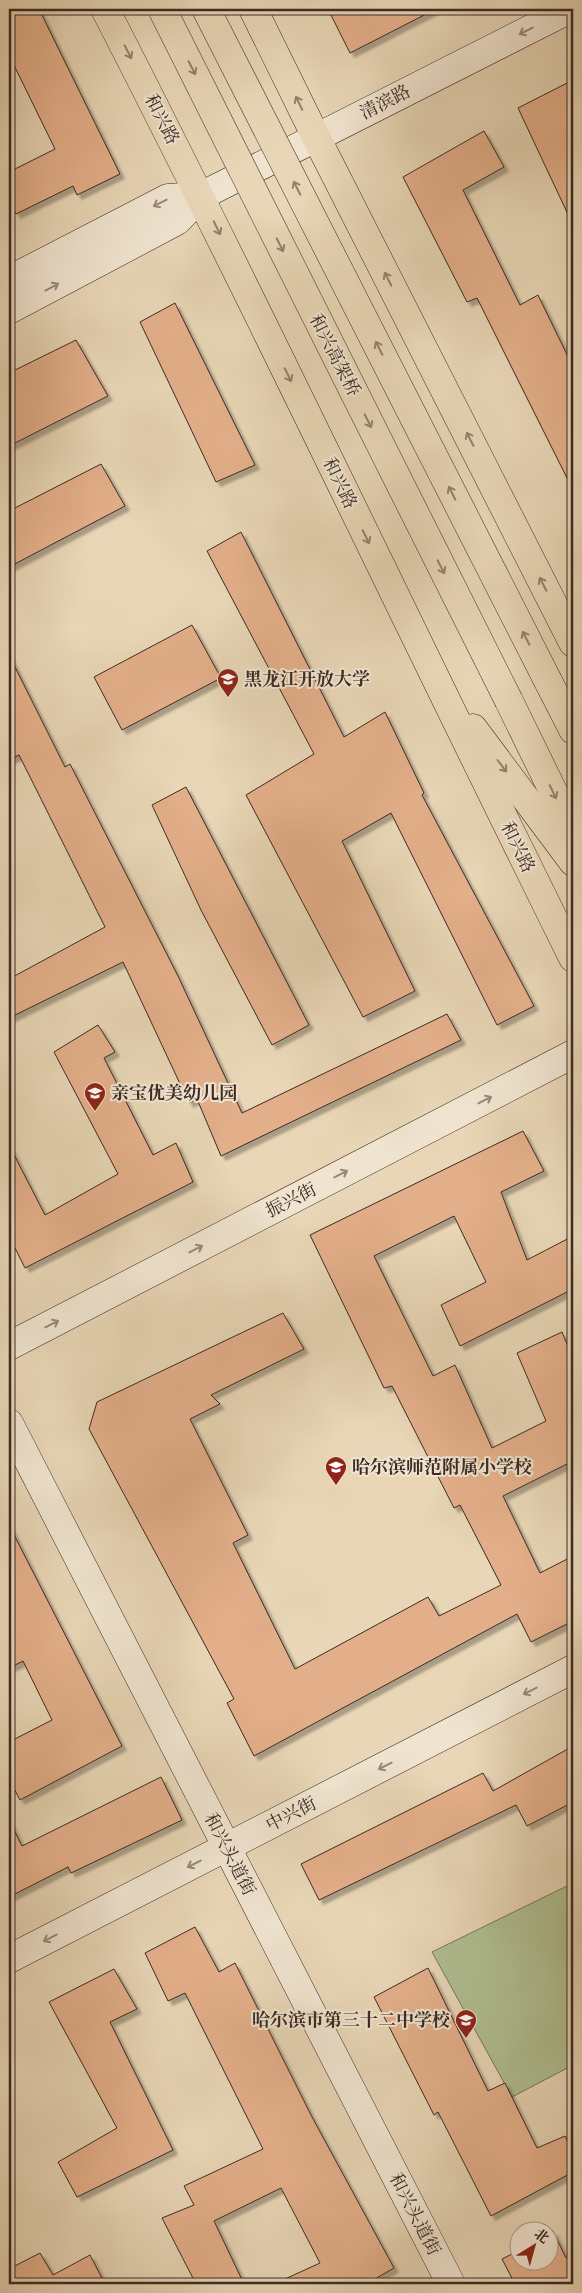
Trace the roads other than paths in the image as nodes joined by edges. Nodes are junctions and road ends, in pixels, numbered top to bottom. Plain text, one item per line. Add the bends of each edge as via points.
1 (105, 9) edge
2 (162, 9) edge
3 (206, 9) edge
4 (253, 9) edge
5 (570, 9) edge
6 (316, 137) junction
7 (201, 196) junction
8 (9, 280) edge
9 (9, 310) edge
10 (573, 643) edge
11 (431, 670) junction
12 (548, 681) junction
13 (573, 715) edge
14 (573, 730) edge
15 (573, 832) edge
16 (573, 862) edge
17 (573, 958) edge
18 (573, 1054) edge
19 (9, 1346) edge
20 (9, 1423) edge
21 (573, 1669) edge
22 (227, 1848) junction
23 (9, 1959) edge
24 (451, 2284) edge

1 -> 7 highway, 和兴路
2 -> 15 highway, 和兴高架桥, bridge
12 -> 3 highway, bridge
6 -> 4 highway
5 -> 6 street, 清滨路
6 - 7 street, 清滨路
10 -> 6 highway
7 -> 8 street, 清滨路 via 168,198
9 -> 7 street, 清滨路 via 177,221
7 -> 11 highway, 和兴路
11 -> 16 highway
11 - 17 highway, 和兴路
12 - 13 highway
12 - 14 highway
19 -> 18 street, 振兴街
20 - 22 street, 和兴头道街
21 -> 22 street, 中兴街
22 -> 23 street, 中兴街
22 - 24 street, 和兴头道街

